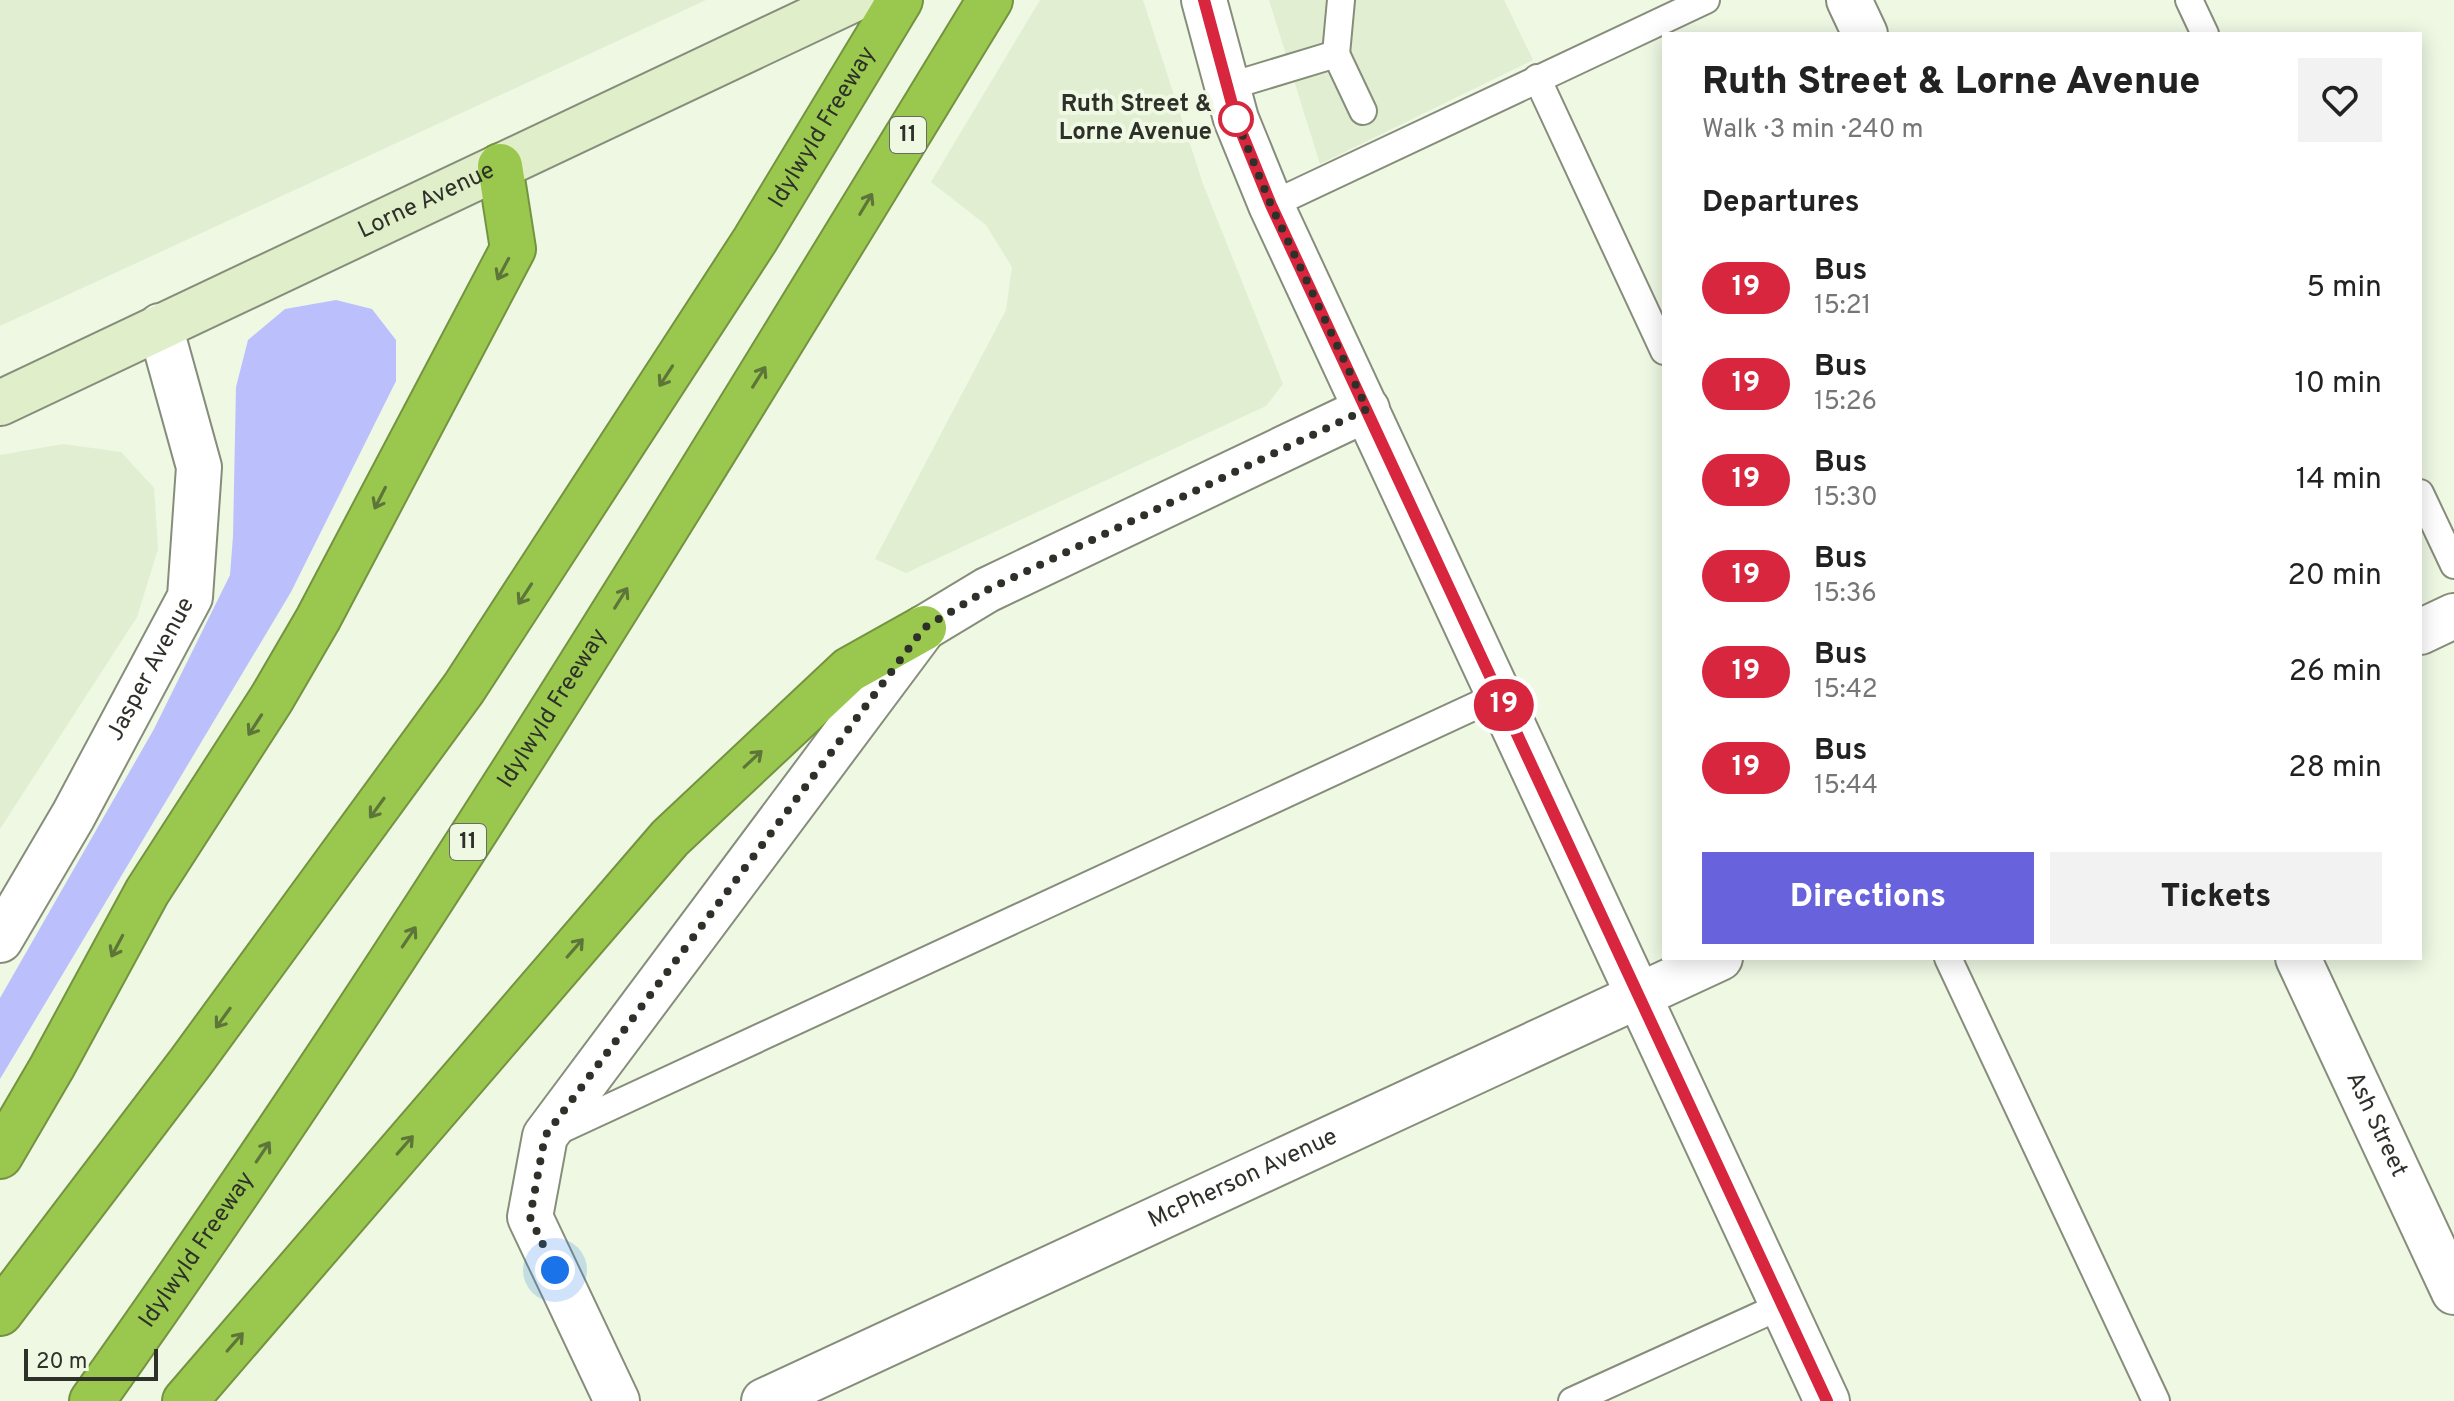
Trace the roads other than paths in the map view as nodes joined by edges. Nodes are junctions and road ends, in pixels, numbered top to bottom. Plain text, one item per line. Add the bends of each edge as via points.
1 (852, 0) edge
2 (900, 0) edge
3 (990, 0) edge
4 (1204, 0) edge
5 (1341, 0) edge
6 (1706, 0) edge
7 (1849, 0) edge
8 (2189, 0) edge
9 (1864, 32) edge
10 (2204, 32) edge
11 (1336, 54) junction
12 (1537, 78) junction
13 (1227, 87) junction
14 (1363, 111) dead end
15 (500, 166) junction
16 (1271, 205) junction
17 (160, 326) junction
18 (1662, 347) edge
19 (0, 403) edge
20 (1367, 409) junction
21 (2422, 497) edge
22 (2454, 565) edge
23 (2454, 616) edge
24 (924, 628) junction
25 (2422, 631) edge
26 (1499, 695) junction
27 (0, 940) edge
28 (1716, 960) edge
29 (1949, 960) edge
30 (2299, 960) edge
31 (1639, 996) junction
32 (545, 1136) junction
33 (0, 1156) edge
34 (2454, 1292) edge
35 (1783, 1305) junction
36 (0, 1313) edge
37 (92, 1401) edge
38 (185, 1401) edge
39 (617, 1401) edge
40 (764, 1401) edge
41 (1572, 1401) edge
42 (1827, 1401) edge
43 (2156, 1401) edge

1 - 15 main road, Lorne Avenue
2 -> 36 highway, Idylwyld Freeway via 755,240 464,688
37 -> 3 highway, Idylwyld Freeway / 11 via 413,932
4 - 13 street
5 - 11 lane
6 - 12 lane
7 - 9 street
8 - 10 lane
11 - 13 lane
11 - 14 lane
12 - 16 lane
12 - 18 lane
13 - 16 street
15 - 17 main road, Lorne Avenue
15 -> 33 highway via 513,249 318,619 147,892
16 - 20 street
17 - 19 main road, Lorne Avenue
17 - 27 street, Jasper Avenue via 199,467 190,597
20 - 24 street via 987,590
20 - 26 street
21 - 22 lane
23 - 25 street
24 - 32 street
38 -> 24 highway via 670,838 849,670
26 - 31 street
26 - 32 lane
28 - 31 street, McPherson Avenue
29 - 43 lane
30 - 34 street, Ash Street
31 - 35 street
31 - 40 street, McPherson Avenue
32 - 39 street via 530,1217
35 - 41 lane
35 - 42 street

